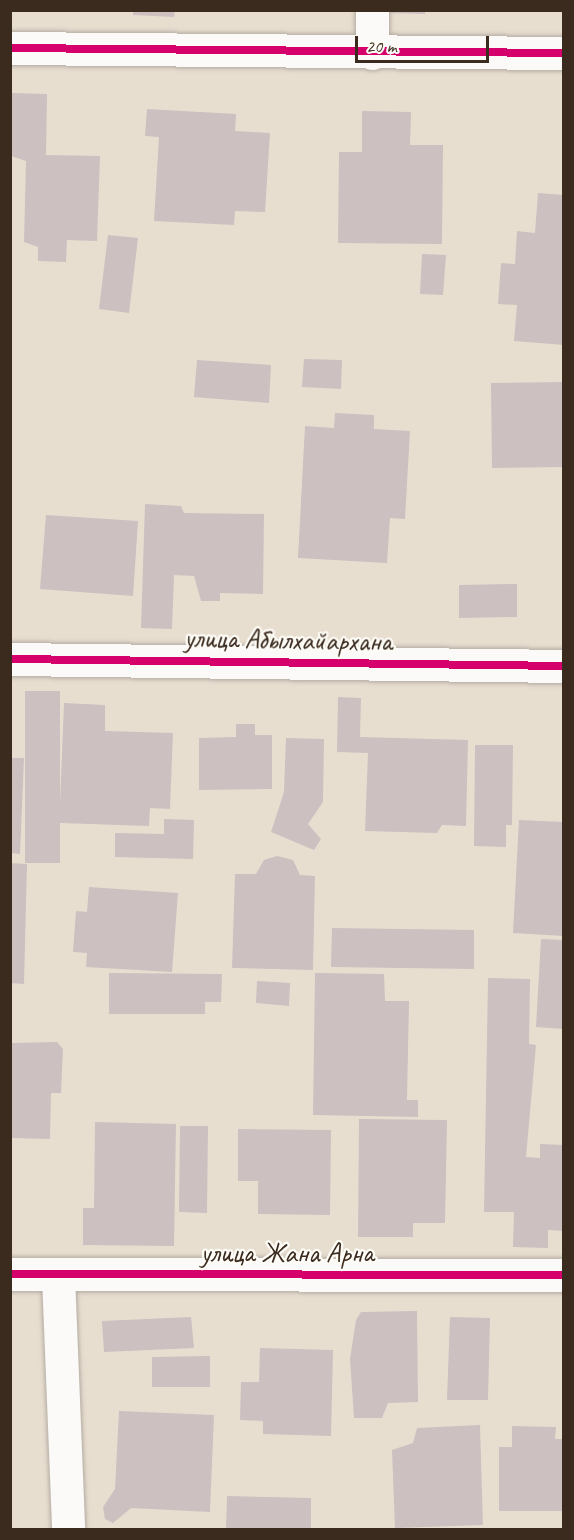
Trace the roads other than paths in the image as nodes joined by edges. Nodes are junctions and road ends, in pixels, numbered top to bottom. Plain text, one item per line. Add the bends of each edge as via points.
1 (372, 10) edge
2 (10, 48) edge
3 (372, 53) junction
4 (564, 53) edge
5 (10, 659) edge
6 (564, 666) edge
7 (10, 1274) edge
8 (564, 1275) edge
9 (58, 1276) junction
10 (68, 1530) edge

1 - 3 street
2 - 3 street
3 - 4 street
5 - 6 street, улица Абылхайархана
7 - 9 street, улица Жана Арна
8 - 9 street, улица Жана Арна
9 - 10 street

